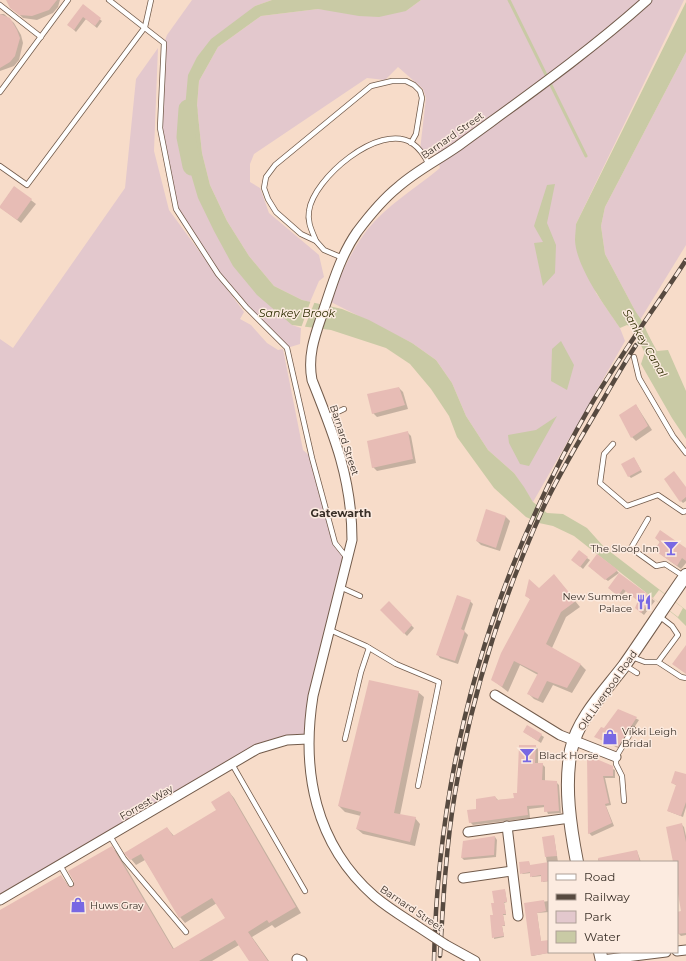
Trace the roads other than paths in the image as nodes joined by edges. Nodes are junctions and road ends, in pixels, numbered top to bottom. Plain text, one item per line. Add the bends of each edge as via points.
1 (68, 0) edge
2 (109, 0) edge
3 (151, 0) edge
4 (647, 0) edge
5 (0, 5) edge
6 (145, 27) junction
7 (41, 37) junction
8 (0, 92) edge
9 (411, 143) junction
10 (429, 165) junction
11 (0, 166) edge
12 (316, 241) junction
13 (342, 258) junction
14 (634, 358) dead end
15 (344, 409) dead end
16 (327, 417) junction
17 (613, 444) dead end
18 (686, 453) edge
19 (686, 511) edge
20 (648, 519) dead end
21 (347, 558) junction
22 (686, 577) edge
23 (340, 587) junction
24 (360, 596) dead end
25 (665, 607) junction
26 (330, 630) junction
27 (370, 648) junction
28 (627, 661) junction
29 (658, 662) junction
30 (637, 673) dead end
31 (686, 678) edge
32 (495, 695) dead end
33 (633, 729) dead end
34 (308, 739) junction
35 (345, 739) dead end
36 (574, 740) junction
37 (616, 757) junction
38 (232, 764) junction
39 (418, 786) dead end
40 (624, 801) dead end
41 (570, 818) junction
42 (507, 826) junction
43 (468, 832) dead end
44 (110, 836) junction
45 (577, 861) edge
46 (60, 865) junction
47 (512, 871) junction
48 (463, 878) dead end
49 (71, 884) dead end
50 (305, 891) dead end
51 (0, 900) edge
52 (518, 916) dead end
53 (186, 932) dead end
54 (653, 955) edge
55 (602, 958) edge
56 (474, 961) edge

1 - 7 lane
2 - 6 lane
3 - 6 lane
4 - 10 street, Barnard Street via 543,83
5 - 7 lane
6 - 11 lane via 28,185
6 - 21 lane via 164,43 160,128 176,209 218,274 246,307 287,348 312,458 336,543
7 - 8 lane
9 - 10 lane via 420,150
9 - 12 lane via 394,140 362,148 321,184 309,211 309,223
9 - 12 lane via 416,134 422,98 420,91 406,81 392,81 371,86 275,165 266,177 264,188 268,199 276,212 301,234
10 - 13 street, Barnard Street via 397,187 373,212 357,232
12 - 13 lane via 324,250
13 - 16 street, Barnard Street via 312,346 312,380
14 - 18 lane via 639,378
15 - 16 lane
16 - 21 street, Barnard Street via 348,485 352,540
17 - 19 lane via 604,454 600,483 627,506 658,495 683,512
20 - 22 lane via 631,548 656,566 665,564
21 - 23 street, Barnard Street
22 - 25 street, Old Liverpool Road
23 - 24 lane
23 - 26 street, Barnard Street
25 - 28 street, Old Liverpool Road
25 - 29 lane via 678,635
26 - 27 lane
26 - 34 street, Barnard Street via 313,696
27 - 35 lane via 361,672
27 - 39 lane via 396,664 439,682
28 - 29 lane
28 - 30 lane
28 - 36 street, Old Liverpool Road via 594,705
29 - 31 lane
32 - 36 street via 560,735
33 - 37 lane
34 - 38 street, Forrest Way via 287,740 267,745
34 - 56 street, Barnard Street, bridge via 309,770 317,806 338,853 373,895
36 - 37 street
36 - 41 street, Old Liverpool Road via 568,790
37 - 40 lane via 616,764 622,776
38 - 44 street, Forrest Way
38 - 50 lane
41 - 42 street
41 - 45 street, Old Liverpool Road
42 - 43 street
42 - 47 street
44 - 46 street, Forrest Way
44 - 53 lane via 124,859
46 - 49 lane
46 - 51 street, Forrest Way
47 - 48 street
47 - 52 street
54 - 55 street

